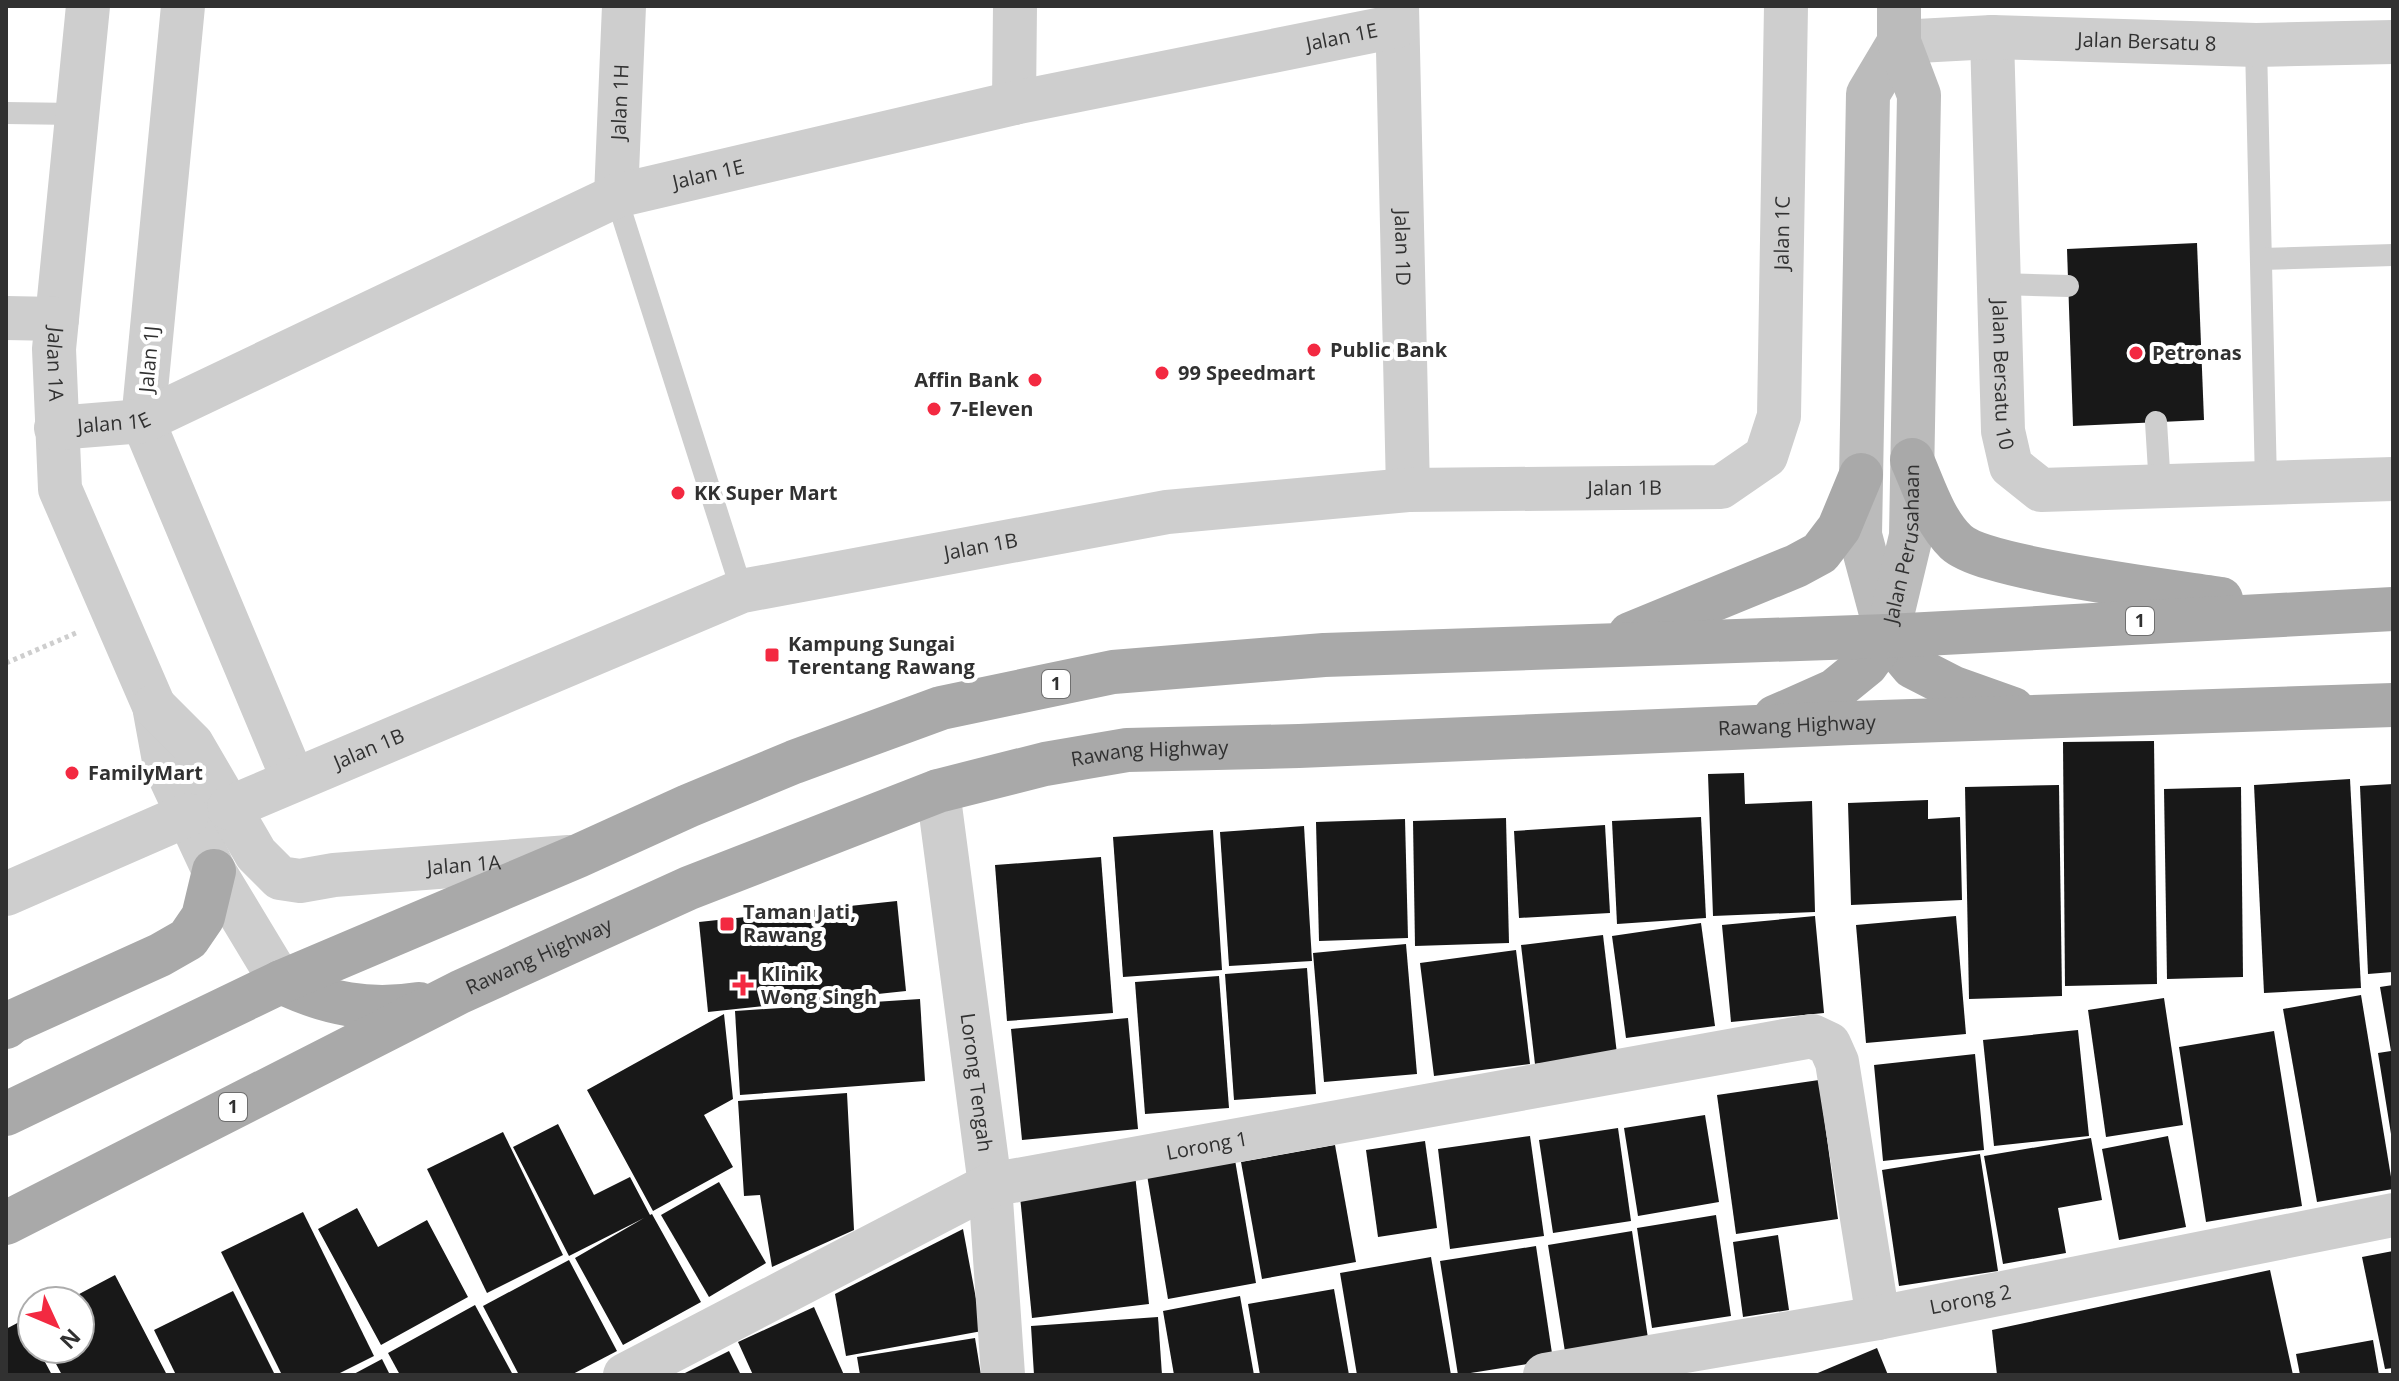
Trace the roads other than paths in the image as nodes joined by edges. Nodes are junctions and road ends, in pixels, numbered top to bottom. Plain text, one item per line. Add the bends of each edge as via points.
1 (88, 6) edge
2 (183, 6) edge
3 (624, 6) edge
4 (1015, 6) edge
5 (1786, 6) edge
6 (1397, 16) edge
7 (1899, 24) edge
8 (1992, 37) junction
9 (2393, 42) edge
10 (2256, 45) junction
11 (1014, 103) junction
12 (6, 113) edge
13 (75, 114) junction
14 (616, 196) junction
15 (2393, 255) edge
16 (2261, 259) junction
17 (1999, 284) junction
18 (2068, 286) dead end
19 (6, 318) edge
20 (57, 319) junction
21 (143, 421) junction
22 (2156, 422) dead end
23 (56, 428) junction
24 (1766, 456) joint
25 (1912, 460) junction
26 (1861, 475) junction
27 (2393, 479) edge
28 (2266, 483) junction
29 (2160, 487) junction
30 (1408, 490) junction
31 (742, 591) junction
32 (2393, 609) edge
33 (2298, 612) junction
34 (1887, 636) junction
35 (1602, 646) junction
36 (2393, 705) edge
37 (2034, 717) junction
38 (1754, 727) junction
39 (293, 779) junction
40 (938, 791) junction
41 (208, 811) junction
42 (578, 856) junction
43 (214, 871) junction
44 (6, 894) edge
45 (281, 982) junction
46 (460, 992) junction
47 (6, 1027) edge
48 (6, 1114) edge
49 (990, 1185) junction
50 (2393, 1215) edge
51 (6, 1223) edge
52 (1878, 1318) junction
53 (625, 1375) edge
54 (1003, 1375) edge
55 (1545, 1375) edge

1 - 13 street, Jalan 1A
2 - 21 street, Jalan 1J
3 - 14 street, Jalan 1H
4 - 11 street
5 - 24 street, Jalan 1C via 1779,416
6 - 11 street, Jalan 1E
6 - 30 street, Jalan 1D
7 - 8 street, Jalan Bersatu 8
7 - 25 street, Jalan Perusahaan via 1919,95
7 - 26 street, Jalan Perusahaan via 1868,94
8 - 10 street, Jalan Bersatu 8
8 - 17 street, Jalan Bersatu 10
9 - 10 street, Jalan Bersatu 8
10 - 16 lane
11 - 14 street, Jalan 1E
12 - 13 lane
13 - 20 street, Jalan 1A
14 - 21 street, Jalan 1E
14 - 31 lane
15 - 16 lane
16 - 28 lane
17 - 18 lane
17 - 29 street, Jalan Bersatu 10 via 2003,431 2011,466 2041,490
19 - 20 street
20 - 23 street, Jalan 1A
21 - 23 street, Jalan 1E
21 - 39 street, Jalan 1J
22 - 29 lane
23 - 41 street, Jalan 1A via 60,489 154,706 192,744
24 - 30 street, Jalan 1B via 1721,487
25 - 33 main road via 1935,512 1957,543 1984,557
25 - 34 street, Jalan Perusahaan via 1911,536
26 - 34 street, Jalan Perusahaan via 1860,535
26 - 35 main road via 1839,528 1820,553
27 - 28 street, Jalan Bersatu 10
28 - 29 street, Jalan Bersatu 10
30 - 31 street, Jalan 1B via 1167,512
31 - 39 street, Jalan 1B
32 - 33 main road, 1
33 - 34 main road, 1
34 - 35 main road, 1
34 - 37 main road via 1913,667
34 - 38 main road via 1866,665 1834,691
35 - 42 main road, 1 via 1324,655 1113,672 941,708 794,762
36 - 37 main road, Rawang Highway / 1
37 - 38 main road, Rawang Highway / 1
38 - 40 main road, Rawang Highway / 1 via 1127,750
39 - 41 street, Jalan 1B
40 - 46 main road, Rawang Highway / 1 via 689,888
40 - 49 street, Lorong Tengah
41 - 42 street, Jalan 1A via 280,878 300,881
41 - 43 street, Jalan 1A
41 - 44 street, Jalan 1B
42 - 45 main road, 1
43 - 45 street, Jalan 1A
43 - 47 main road via 203,917 188,939
45 - 46 main road via 336,1004 365,1008 428,1003
45 - 48 main road, 1
46 - 51 main road, Rawang Highway / 1
49 - 52 street, Lorong 1 via 1812,1036 1829,1044 1837,1062
49 - 53 street, Lorong 1
49 - 54 street, Lorong Tengah
50 - 52 street, Lorong 2
52 - 55 street, Lorong 2

